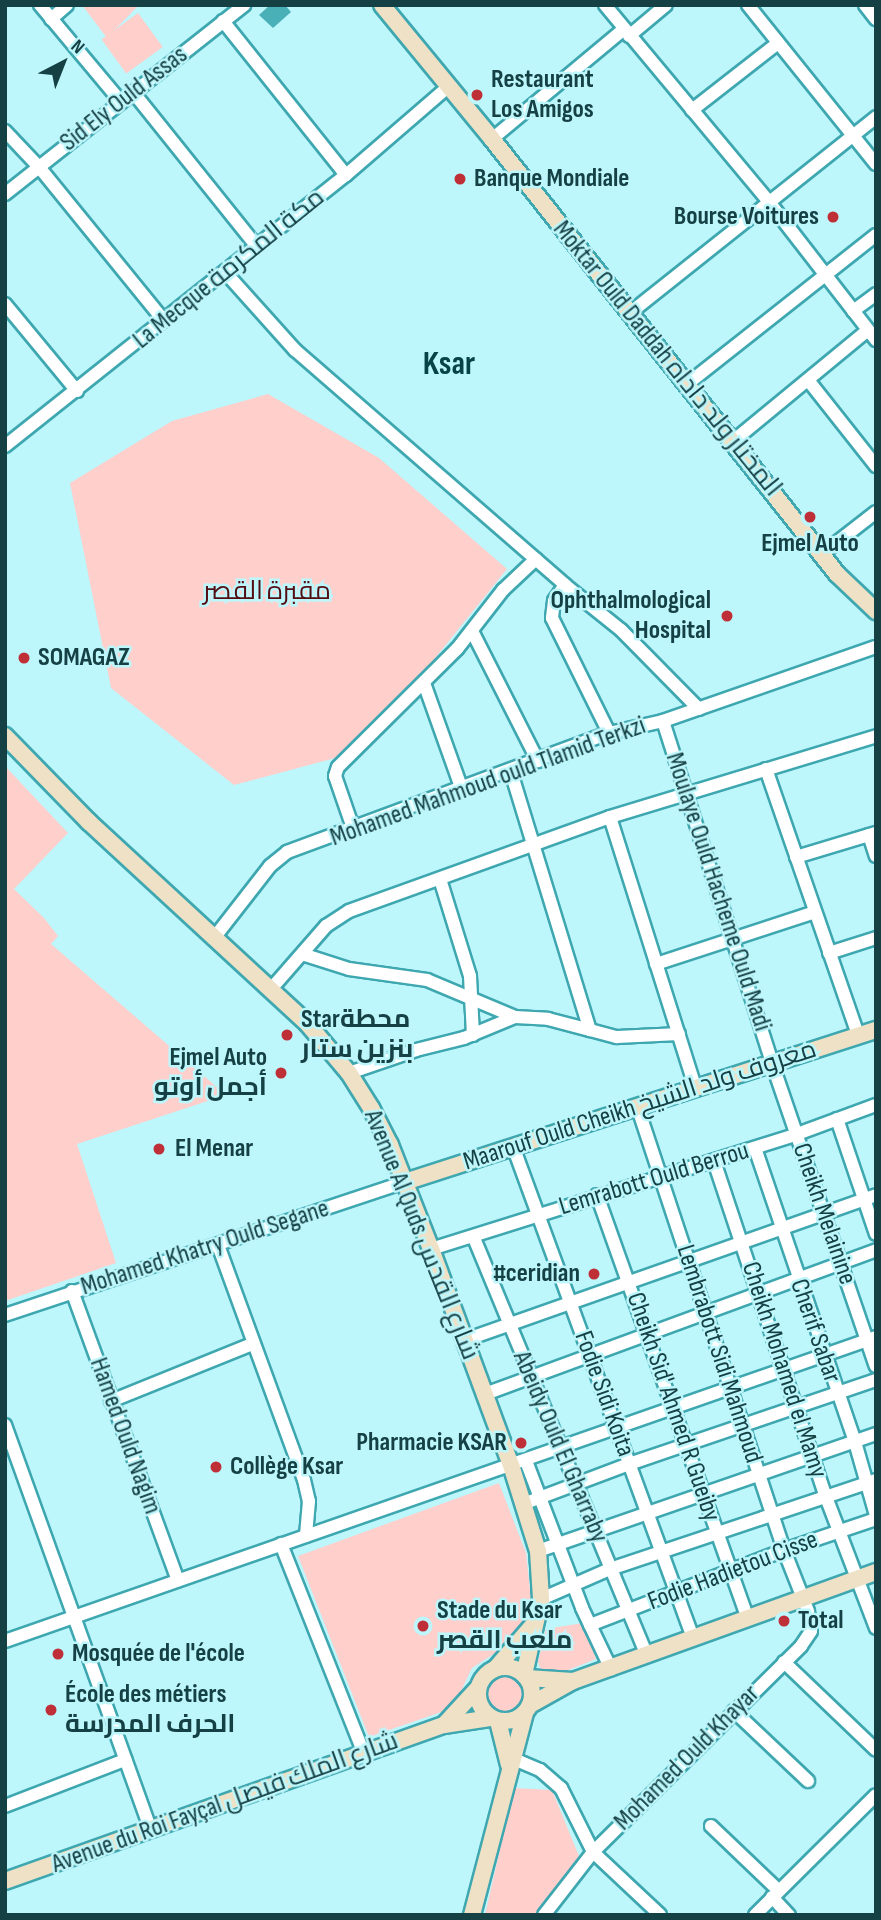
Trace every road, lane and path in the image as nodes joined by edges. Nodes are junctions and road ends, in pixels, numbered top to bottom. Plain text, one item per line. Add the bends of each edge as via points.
1 (40, 5) edge
2 (67, 5) edge
3 (382, 5) edge
4 (605, 5) edge
5 (666, 5) edge
6 (748, 5) edge
7 (865, 5) edge
8 (236, 8) edge
9 (51, 19) junction
10 (876, 19) edge
11 (223, 21) junction
12 (627, 33) junction
13 (778, 43) junction
14 (448, 86) junction
15 (133, 92) junction
16 (121, 102) junction
17 (692, 110) junction
18 (876, 117) edge
19 (5, 131) edge
20 (853, 135) junction
21 (492, 139) junction
22 (876, 164) edge
23 (39, 167) junction
24 (346, 174) junction
25 (5, 194) edge
26 (769, 202) junction
27 (876, 235) edge
28 (257, 247) junction
29 (225, 272) junction
30 (826, 275) junction
31 (876, 294) edge
32 (5, 304) edge
33 (853, 311) junction
34 (630, 313) junction
35 (164, 321) junction
36 (872, 335) edge
37 (808, 380) junction
38 (686, 385) junction
39 (76, 391) junction
40 (732, 442) junction
41 (5, 446) edge
42 (876, 466) edge
43 (876, 512) edge
44 (822, 554) junction
45 (536, 559) junction
46 (565, 585) junction
47 (876, 611) edge
48 (472, 631) junction
49 (876, 647) edge
50 (424, 683) junction
51 (699, 709) junction
52 (663, 721) junction
53 (609, 733) junction
54 (5, 736) edge
55 (876, 736) edge
56 (538, 761) junction
57 (766, 769) junction
58 (510, 772) junction
59 (461, 787) junction
60 (687, 794) junction
61 (610, 817) junction
62 (353, 828) junction
63 (872, 834) edge
64 (533, 845) junction
65 (876, 856) edge
66 (796, 857) junction
67 (440, 879) junction
68 (815, 912) junction
69 (214, 938) junction
70 (876, 938) edge
71 (732, 939) junction
72 (829, 953) junction
73 (302, 954) junction
74 (656, 964) junction
75 (271, 989) junction
76 (473, 1000) junction
77 (515, 1017) junction
78 (590, 1030) junction
79 (876, 1030) edge
80 (679, 1034) junction
81 (473, 1035) junction
82 (858, 1035) junction
83 (772, 1063) junction
84 (349, 1073) junction
85 (696, 1088) junction
86 (876, 1105) edge
87 (638, 1108) junction
88 (838, 1119) junction
89 (797, 1134) junction
90 (755, 1148) junction
91 (514, 1149) junction
92 (714, 1161) junction
93 (660, 1176) junction
94 (405, 1182) junction
95 (597, 1195) junction
96 (870, 1197) edge
97 (824, 1214) junction
98 (538, 1215) junction
99 (782, 1228) junction
100 (876, 1234) edge
101 (474, 1238) junction
102 (741, 1243) junction
103 (218, 1245) junction
104 (431, 1249) junction
105 (876, 1251) edge
106 (689, 1261) junction
107 (841, 1264) junction
108 (798, 1280) junction
109 (629, 1281) junction
110 (72, 1292) junction
111 (759, 1295) junction
112 (572, 1302) junction
113 (706, 1314) junction
114 (5, 1315) edge
115 (509, 1324) junction
116 (648, 1334) junction
117 (871, 1339) edge
118 (465, 1340) junction
119 (252, 1344) junction
120 (590, 1355) junction
121 (824, 1357) junction
122 (876, 1366) edge
123 (784, 1371) junction
124 (531, 1376) junction
125 (876, 1380) edge
126 (732, 1390) junction
127 (485, 1394) junction
128 (837, 1395) junction
129 (111, 1401) junction
130 (796, 1408) junction
131 (672, 1410) junction
132 (5, 1425) edge
133 (744, 1426) junction
134 (617, 1430) junction
135 (876, 1434) edge
136 (855, 1441) junction
137 (686, 1447) junction
138 (561, 1449) junction
139 (813, 1455) junction
140 (519, 1463) junction
141 (629, 1464) junction
142 (759, 1474) junction
143 (871, 1482) edge
144 (575, 1483) junction
145 (704, 1495) junction
146 (540, 1497) junction
147 (826, 1497) junction
148 (523, 1503) junction
149 (649, 1514) junction
150 (773, 1514) junction
151 (876, 1517) edge
152 (840, 1532) junction
153 (596, 1533) junction
154 (306, 1536) junction
155 (718, 1536) junction
156 (281, 1544) junction
157 (559, 1544) junction
158 (784, 1550) junction
159 (538, 1551) junction
160 (662, 1554) junction
161 (610, 1570) junction
162 (732, 1571) junction
163 (876, 1572) edge
164 (856, 1579) junction
165 (178, 1580) junction
166 (574, 1586) junction
167 (677, 1593) junction
168 (541, 1599) junction
169 (801, 1600) junction
170 (627, 1611) junction
171 (73, 1616) junction
172 (748, 1619) junction
173 (536, 1622) junction
174 (590, 1625) junction
175 (876, 1628) edge
176 (693, 1639) junction
177 (5, 1641) edge
178 (647, 1656) junction
179 (784, 1662) junction
180 (496, 1668) junction
181 (611, 1669) junction
182 (525, 1676) junction
183 (573, 1681) junction
184 (478, 1688) junction
185 (527, 1709) junction
186 (734, 1711) junction
187 (494, 1719) junction
188 (444, 1725) junction
189 (876, 1750) edge
190 (363, 1754) junction
191 (125, 1760) junction
192 (512, 1767) junction
193 (807, 1782) dead end
194 (876, 1795) edge
195 (5, 1806) edge
196 (711, 1826) dead end
197 (150, 1828) junction
198 (593, 1852) junction
199 (5, 1881) edge
200 (775, 1894) junction
201 (550, 1913) edge
202 (472, 1915) edge
203 (660, 1915) edge
204 (755, 1915) edge
205 (789, 1915) edge

1 - 9 street
2 - 9 street
3 - 14 street, Moktar Ould Daddah المختار ولد داداه
4 - 12 street
5 - 12 street
6 - 13 street
7 - 10 street
8 - 11 street, Sid Ely Ould Assas
9 - 16 street
11 - 15 street, Sid Ely Ould Assas
11 - 24 street
12 - 17 street
12 - 21 street
13 - 17 street
13 - 20 street
14 - 21 street, Moktar Ould Daddah المختار ولد داداه
14 - 24 street, La Mecque مكة المكرمة
15 - 16 street, Sid Ely Ould Assas
15 - 28 street
16 - 23 street, Sid Ely Ould Assas
17 - 26 street
18 - 20 street
19 - 23 street
20 - 22 street
20 - 26 street
21 - 34 street, Moktar Ould Daddah المختار ولد داداه
23 - 25 street, Sid Ely Ould Assas
23 - 35 street
24 - 28 street, La Mecque مكة المكرمة
26 - 30 street
26 - 34 street
27 - 30 street
28 - 29 street, La Mecque مكة المكرمة
29 - 35 street, La Mecque مكة المكرمة
29 - 45 street via 295,350
30 - 33 street
30 - 38 street
31 - 33 street
32 - 39 street
33 - 36 street
34 - 38 street, Moktar Ould Daddah المختار ولد داداه
35 - 39 street, La Mecque مكة المكرمة
36 - 37 street
37 - 40 street
37 - 42 street
38 - 40 street, Moktar Ould Daddah المختار ولد داداه
39 - 41 street, La Mecque مكة المكرمة
40 - 44 street, Moktar Ould Daddah المختار ولد داداه
43 - 44 street
44 - 47 street, Moktar Ould Daddah المختار ولد داداه
45 - 46 street
45 - 48 street via 503,590
46 - 51 street via 621,630
46 - 53 street via 554,601 552,618
48 - 50 street
48 - 56 street
49 - 51 street, Mohamed Mahmoud ould Tlamid Terkzi
50 - 59 street
50 - 62 street via 338,767 335,776
51 - 52 street, Mohamed Mahmoud ould Tlamid Terkzi
52 - 53 street, Mohamed Mahmoud ould Tlamid Terkzi
52 - 60 street, Moulaye Ould Hacheme Ould Madi
53 - 56 street, Mohamed Mahmoud ould Tlamid Terkzi
54 - 69 street, Avenue Al Quds شارع القدس
55 - 57 street
56 - 58 street, Mohamed Mahmoud ould Tlamid Terkzi
57 - 60 street
57 - 66 street
58 - 59 street, Mohamed Mahmoud ould Tlamid Terkzi
58 - 64 street
59 - 62 street, Mohamed Mahmoud ould Tlamid Terkzi
60 - 61 street
60 - 71 street, Moulaye Ould Hacheme Ould Madi
61 - 64 street
61 - 74 street
62 - 69 street, Mohamed Mahmoud ould Tlamid Terkzi via 279,858
63 - 65 street
63 - 66 street
64 - 67 street
64 - 78 street
66 - 68 street
67 - 73 street via 338,916
67 - 76 street
68 - 71 street
68 - 72 street
69 - 75 street, Avenue Al Quds شارع القدس
70 - 72 street
71 - 74 street
71 - 83 street, Moulaye Ould Hacheme Ould Madi
72 - 82 street
73 - 75 street
73 - 76 street via 349,969 428,980
74 - 80 street
75 - 84 street, Avenue Al Quds شارع القدس
76 - 77 street
76 - 81 street
77 - 78 street via 548,1019
77 - 81 street
78 - 80 street via 617,1037
79 - 82 street, Maarouf Ould Cheikh معروف ولد الشيخ
80 - 85 street
81 - 84 street
82 - 83 street, Maarouf Ould Cheikh معروف ولد الشيخ
83 - 85 street, Maarouf Ould Cheikh معروف ولد الشيخ
83 - 89 street, Cheikh Melainine
84 - 94 street, Avenue Al Quds شارع القدس via 381,1126
85 - 87 street, Maarouf Ould Cheikh معروف ولد الشيخ
86 - 88 street, Lemrabott Ould Berrou
87 - 91 street, Maarouf Ould Cheikh معروف ولد الشيخ
87 - 93 street, Lembrabott Sidi Mahmoud
88 - 89 street, Lemrabott Ould Berrou
88 - 96 street
89 - 90 street, Lemrabott Ould Berrou
89 - 97 street, Cheikh Melainine
90 - 92 street, Lemrabott Ould Berrou
90 - 99 street, Cherif Sabar
91 - 94 street, Maarouf Ould Cheikh معروف ولد الشيخ
91 - 98 street, Fodie Sidi Koita
92 - 93 street, Lemrabott Ould Berrou
92 - 102 street, Cheikh Mohamed el Mamy
93 - 95 street, Lemrabott Ould Berrou
93 - 106 street, Lembrabott Sidi Mahmoud
94 - 103 street, Mohamed Khatry Ould Segane
94 - 104 street, Avenue Al Quds شارع القدس
95 - 98 street, Lemrabott Ould Berrou
95 - 109 street, Cheikh Sid' Ahmed R Gueiby
96 - 97 street
96 - 100 street
97 - 99 street
97 - 107 street, Cheikh Melainine
98 - 101 street, Lemrabott Ould Berrou
98 - 112 street, Fodie Sidi Koita
99 - 102 street
99 - 108 street, Cherif Sabar
101 - 104 street, Lemrabott Ould Berrou
101 - 115 street, Abeidy Ould El Gharraby
102 - 106 street
102 - 111 street, Cheikh Mohamed el Mamy
103 - 110 street, Mohamed Khatry Ould Segane
103 - 119 street
104 - 118 street, Avenue Al Quds شارع القدس
105 - 107 street
106 - 109 street
106 - 113 street, Lembrabott Sidi Mahmoud
107 - 108 street
107 - 117 street, Cheikh Melainine
108 - 111 street
108 - 121 street, Cherif Sabar
109 - 112 street
109 - 116 street, Cheikh Sid' Ahmed R Gueiby
110 - 114 street, Mohamed Khatry Ould Segane
110 - 129 street, Hamed Ould Nagim
111 - 113 street
111 - 123 street, Cheikh Mohamed el Mamy
112 - 115 street
112 - 120 street, Fodie Sidi Koita
113 - 116 street
113 - 126 street, Lembrabott Sidi Mahmoud
115 - 118 street
115 - 124 street, Abeidy Ould El Gharraby
116 - 120 street
116 - 131 street, Cheikh Sid' Ahmed R Gueiby
117 - 121 street
117 - 122 street, Cheikh Melainine
118 - 127 street, Avenue Al Quds شارع القدس
119 - 129 street
119 - 154 street via 308,1493
120 - 124 street
120 - 134 street, Fodie Sidi Koita
121 - 123 street
121 - 128 street, Cherif Sabar
123 - 126 street
123 - 130 street, Cheikh Mohamed el Mamy
124 - 127 street
124 - 138 street, Abeidy Ould El Gharraby
125 - 128 street
126 - 131 street
126 - 133 street, Lembrabott Sidi Mahmoud
127 - 140 street, Avenue Al Quds شارع القدس
128 - 130 street
128 - 136 street, Cherif Sabar
129 - 165 street, Hamed Ould Nagim
130 - 133 street
130 - 139 street, Cheikh Mohamed el Mamy
131 - 134 street
131 - 137 street, Cheikh Sid' Ahmed R Gueiby
132 - 171 street
133 - 137 street
133 - 142 street, Lembrabott Sidi Mahmoud
134 - 138 street
134 - 141 street, Fodie Sidi Koita
135 - 136 street
136 - 139 street
136 - 143 street, Cherif Sabar
137 - 141 street
137 - 145 street, Cheikh Sid' Ahmed R Gueiby
138 - 140 street
138 - 144 street, Abeidy Ould El Gharraby
139 - 142 street
139 - 147 street, Cheikh Mohamed el Mamy
140 - 146 street
140 - 148 street, Avenue Al Quds شارع القدس
140 - 154 street
141 - 144 street
141 - 149 street, Fodie Sidi Koita
142 - 145 street
142 - 150 street, Lembrabott Sidi Mahmoud
143 - 147 street
143 - 151 street, Cherif Sabar
144 - 146 street
144 - 153 street, Abeidy Ould El Gharraby
145 - 149 street
145 - 155 street, Cheikh Sid' Ahmed R Gueiby
146 - 148 street
146 - 157 street
147 - 150 street
147 - 152 street, Cheikh Mohamed el Mamy
148 - 159 street, Avenue Al Quds شارع القدس
149 - 153 street
149 - 160 street, Fodie Sidi Koita
150 - 155 street
150 - 158 street, Lembrabott Sidi Mahmoud
151 - 152 street, Fodie Hadietou Cisse
152 - 158 street, Fodie Hadietou Cisse
152 - 164 street, Cheikh Mohamed el Mamy
153 - 157 street
153 - 161 street, Abeidy Ould El Gharraby
154 - 156 street
155 - 160 street
155 - 162 street, Cheikh Sid' Ahmed R Gueiby
156 - 165 street
156 - 190 street
157 - 159 street
157 - 166 street
158 - 162 street, Fodie Hadietou Cisse
158 - 169 street, Lembrabott Sidi Mahmoud
159 - 168 street, Avenue Al Quds شارع القدس
160 - 161 street
160 - 167 street, Fodie Sidi Koita
161 - 166 street
161 - 170 street, Abeidy Ould El Gharraby
162 - 167 street, Fodie Hadietou Cisse
162 - 172 street, Cheikh Sid' Ahmed R Gueiby
163 - 164 street
164 - 169 street
164 - 175 street, Cheikh Mohamed el Mamy
165 - 171 street
166 - 168 street
166 - 174 street
167 - 170 street, Fodie Hadietou Cisse
167 - 176 street, Fodie Sidi Koita
168 - 173 street, Avenue Al Quds شارع القدس
169 - 172 street
169 - 179 street, Mohamed Ould Khayar via 811,1631
170 - 174 street, Fodie Hadietou Cisse
170 - 178 street, Abeidy Ould El Gharraby
171 - 177 street
171 - 191 street
172 - 176 street
173 - 180 street, Avenue Al Quds شارع القدس
173 - 182 street, Avenue Al Quds شارع القدس
174 - 181 street
176 - 178 street
178 - 181 street
179 - 186 street, Mohamed Ould Khayar
179 - 189 street
180 - 182 street via 510,1667
180 - 184 street via 484,1676
181 - 183 street
182 - 183 street
182 - 185 street via 532,1691
183 - 185 street
184 - 187 street via 480,1705
184 - 188 street
185 - 187 street via 513,1720
185 - 192 street
186 - 193 street
186 - 198 street, Mohamed Ould Khayar
187 - 188 street, Avenue du Roi Fayçal شارع الملك فيصل
187 - 192 street
188 - 190 street, Avenue du Roi Fayçal شارع الملك فيصل
190 - 197 street, Avenue du Roi Fayçal شارع الملك فيصل
191 - 195 street
191 - 197 street
192 - 198 street via 540,1770 561,1788
192 - 202 street
194 - 200 street
196 - 200 street
197 - 199 street, Avenue du Roi Fayçal شارع الملك فيصل
198 - 201 street, Mohamed Ould Khayar
198 - 203 street
200 - 204 street
200 - 205 street

